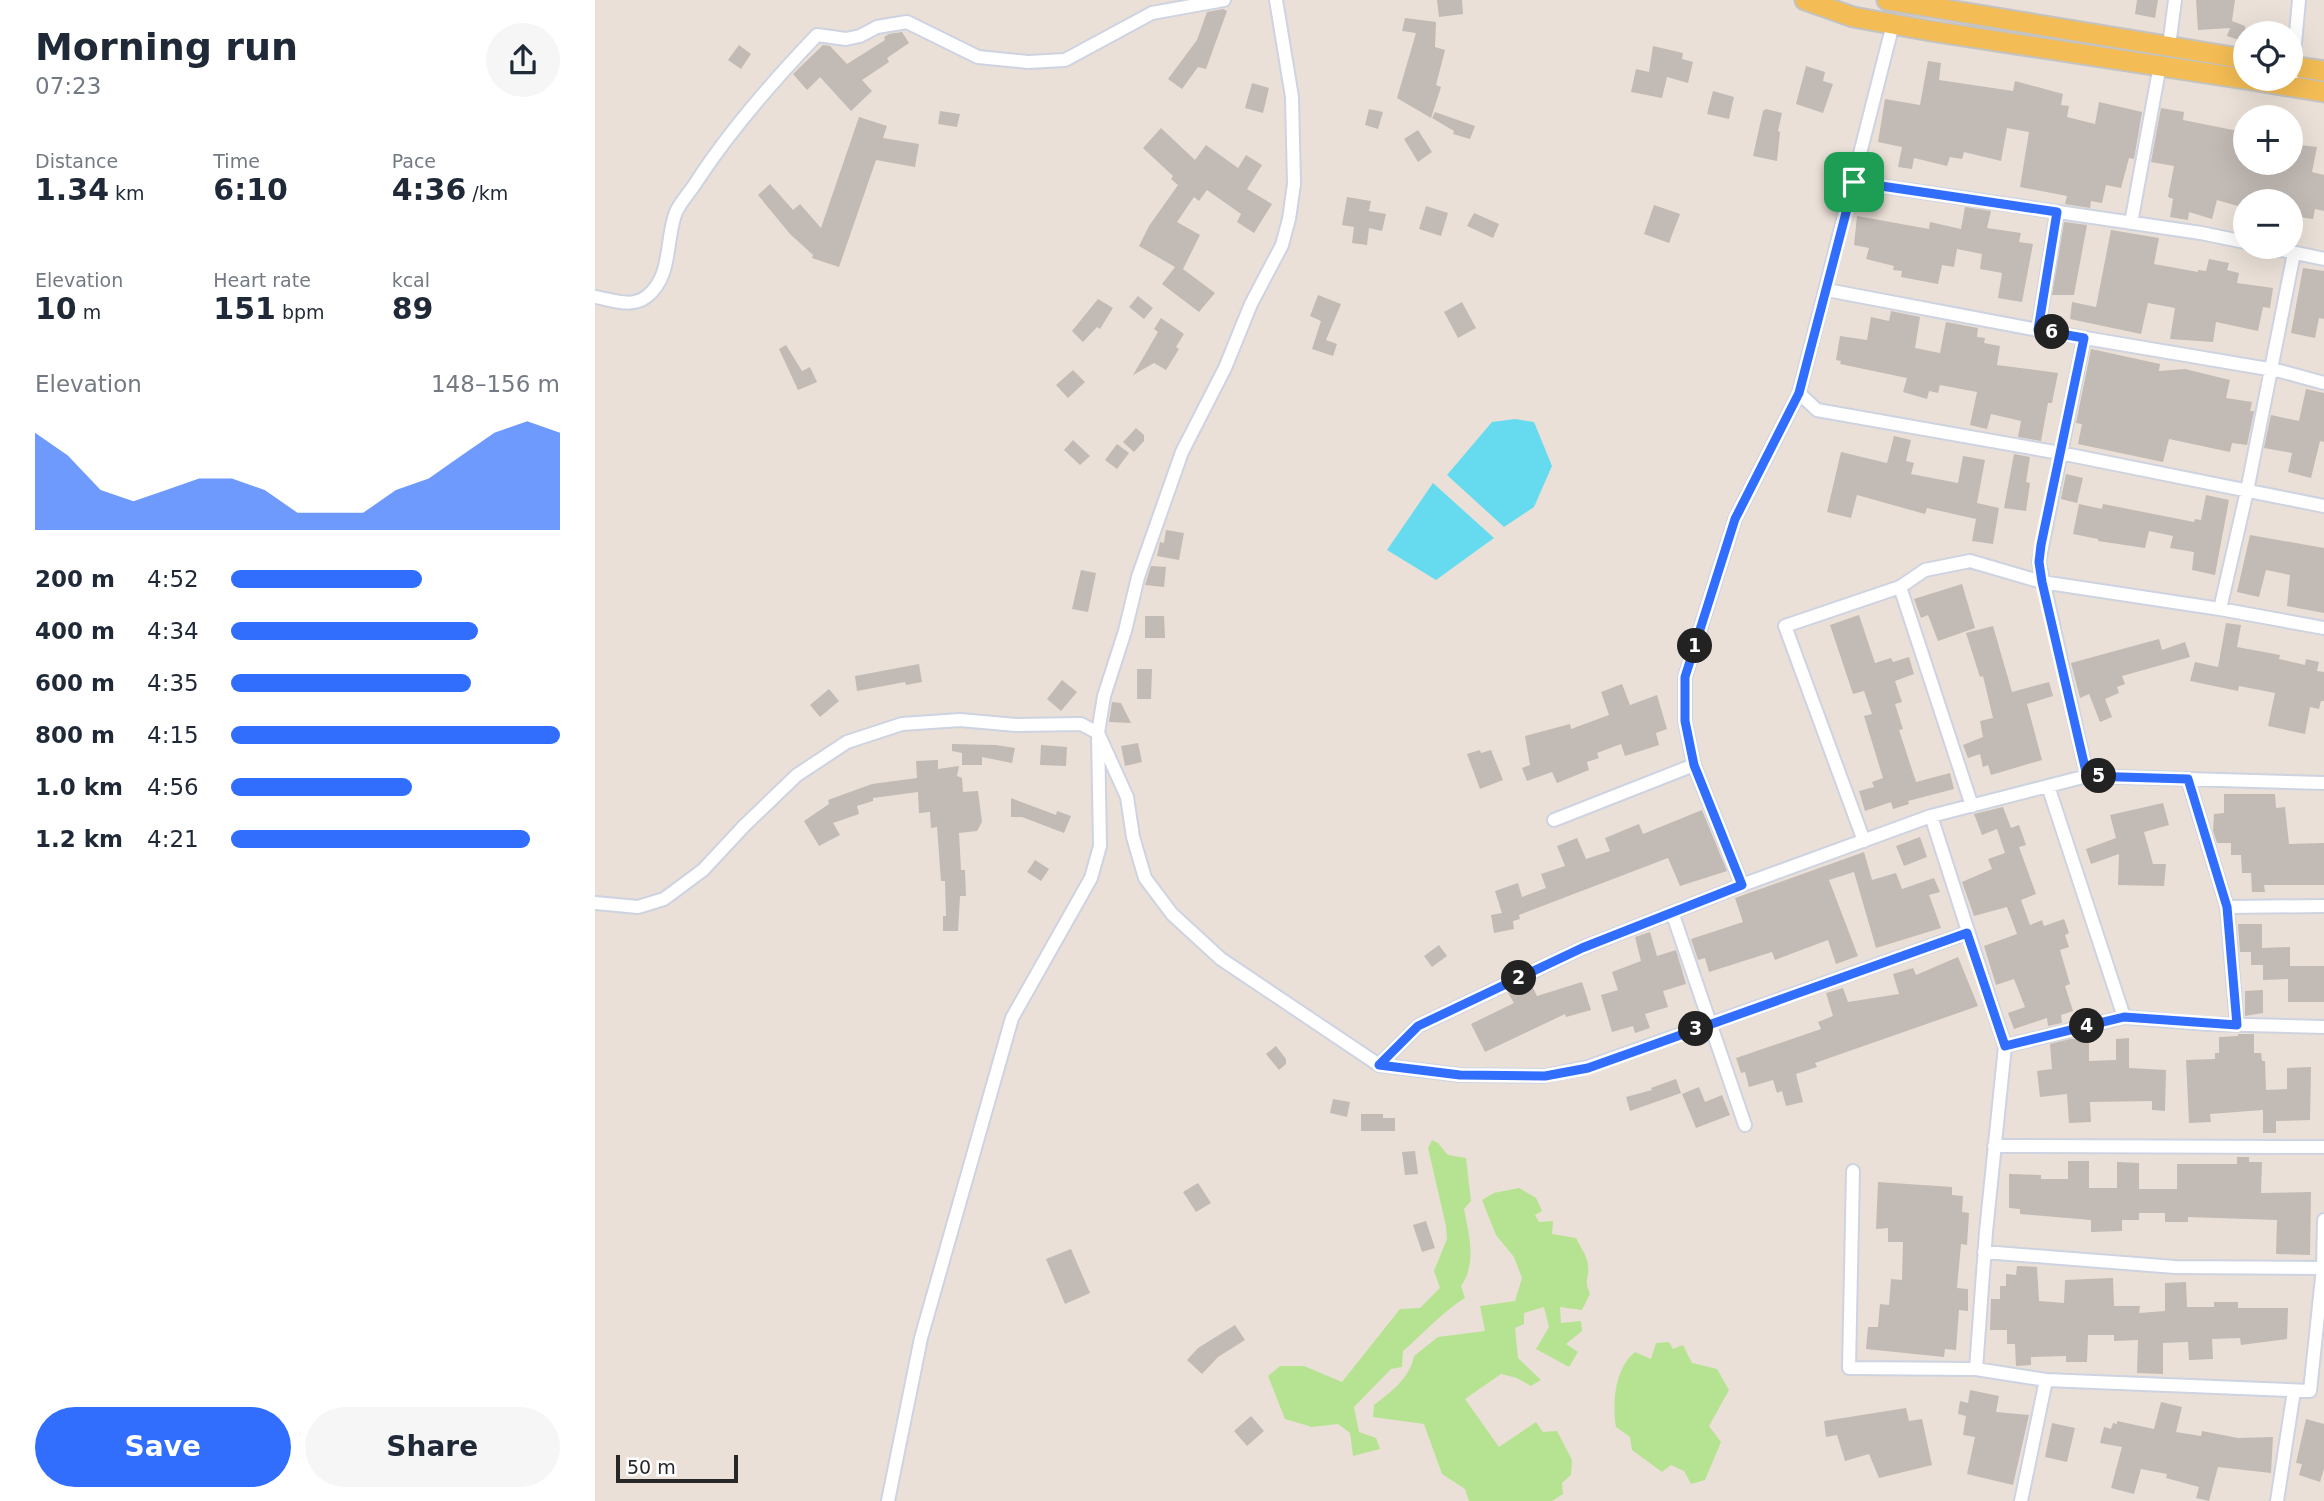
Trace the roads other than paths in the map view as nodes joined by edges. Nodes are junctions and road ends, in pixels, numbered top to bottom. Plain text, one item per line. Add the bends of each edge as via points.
1 (1224, 0) edge
2 (1276, 0) edge
3 (1805, 0) edge
4 (1887, 0) edge
5 (2175, 0) edge
6 (2299, 0) edge
7 (2297, 21) edge
8 (1893, 24) junction
9 (2169, 46) junction
10 (2233, 57) edge
11 (2160, 65) junction
12 (2303, 68) edge
13 (2324, 71) edge
14 (2233, 77) edge
15 (2303, 89) edge
16 (2324, 92) edge
17 (1854, 182) junction
18 (2057, 212) junction
19 (2131, 223) junction
20 (2233, 240) edge
21 (2303, 255) edge
22 (2293, 259) edge
23 (2324, 259) edge
24 (1827, 290) junction
25 (595, 297) edge
26 (2038, 330) junction
27 (2084, 338) junction
28 (2272, 370) junction
29 (2324, 383) edge
30 (1799, 393) junction
31 (2060, 453) junction
32 (2247, 491) junction
33 (2324, 506) edge
34 (2042, 582) junction
35 (1900, 587) junction
36 (2220, 609) junction
37 (2324, 628) edge
38 (1098, 733) junction
39 (1694, 765) junction
40 (2087, 776) junction
41 (2188, 779) junction
42 (2324, 783) edge
43 (2048, 786) junction
44 (1972, 806) junction
45 (1931, 816) junction
46 (1554, 820) dead end
47 (1864, 841) junction
48 (1742, 885) junction
49 (595, 903) edge
50 (2324, 906) edge
51 (2227, 907) junction
52 (1672, 912) junction
53 (1967, 933) junction
54 (2124, 1017) junction
55 (1711, 1023) junction
56 (2237, 1025) junction
57 (2324, 1027) edge
58 (2005, 1046) junction
59 (1379, 1065) junction
60 (1745, 1125) dead end
61 (1994, 1146) junction
62 (2324, 1147) edge
63 (1853, 1171) dead end
64 (2324, 1220) edge
65 (1984, 1252) junction
66 (2323, 1268) edge
67 (1976, 1369) junction
68 (2046, 1380) junction
69 (2294, 1391) junction
70 (2310, 1391) junction
71 (2324, 1392) edge
72 (888, 1501) edge
73 (2021, 1501) edge
74 (2277, 1501) edge

1 - 25 street via 1152,13 1065,60 978,57 907,22 846,39 817,35 710,162 676,212 665,267 654,290 629,304
2 - 38 street via 1292,97 1294,184 1289,219 1282,245 1164,497 1104,696
3 - 8 main road via 1853,17
4 - 9 main road
5 - 9 street
6 - 7 street
8 - 11 main road
8 - 17 street
9 - 10 main road
11 - 14 main road
11 - 19 street
12 - 13 main road
15 - 16 main road
17 - 18 street
17 - 24 street
18 - 19 street
18 - 26 street
19 - 20 street
21 - 23 street
22 - 28 street
24 - 26 street
24 - 30 street
26 - 27 street
27 - 28 street
27 - 31 street
28 - 29 street
28 - 32 street
30 - 31 street via 1817,410
30 - 39 street via 1735,519 1685,677 1685,721
31 - 32 street
31 - 34 street via 2041,545
32 - 33 street
32 - 36 street
34 - 35 street via 1969,561 1925,570
34 - 36 street
34 - 40 street
35 - 44 street
35 - 47 street via 1784,626
36 - 37 street
38 - 49 street via 1081,724 960,720 902,724 847,742 797,775 696,876 664,899 638,906
38 - 59 street via 1127,797 1145,878 1172,914 1221,959
38 - 72 street via 1100,846 1074,912 1012,1018 921,1338
39 - 46 street
39 - 48 street
40 - 41 street
40 - 43 street
41 - 42 street
41 - 51 street
43 - 44 street
43 - 54 street
44 - 45 street
45 - 47 street
45 - 53 street
47 - 48 street
48 - 52 street
50 - 51 street
51 - 56 street
52 - 55 street
52 - 59 street via 1582,948 1418,1026
53 - 55 street
53 - 58 street
54 - 56 street
54 - 58 street
55 - 59 street via 1588,1068 1545,1076 1460,1075
55 - 60 street
56 - 57 street
58 - 61 street
61 - 62 street
61 - 65 street
63 - 67 street via 1849,1368
64 - 66 street
65 - 66 street via 2175,1267
65 - 67 street
66 - 70 street
67 - 68 street
68 - 69 street
68 - 73 street
69 - 70 street
69 - 74 street
70 - 71 street

